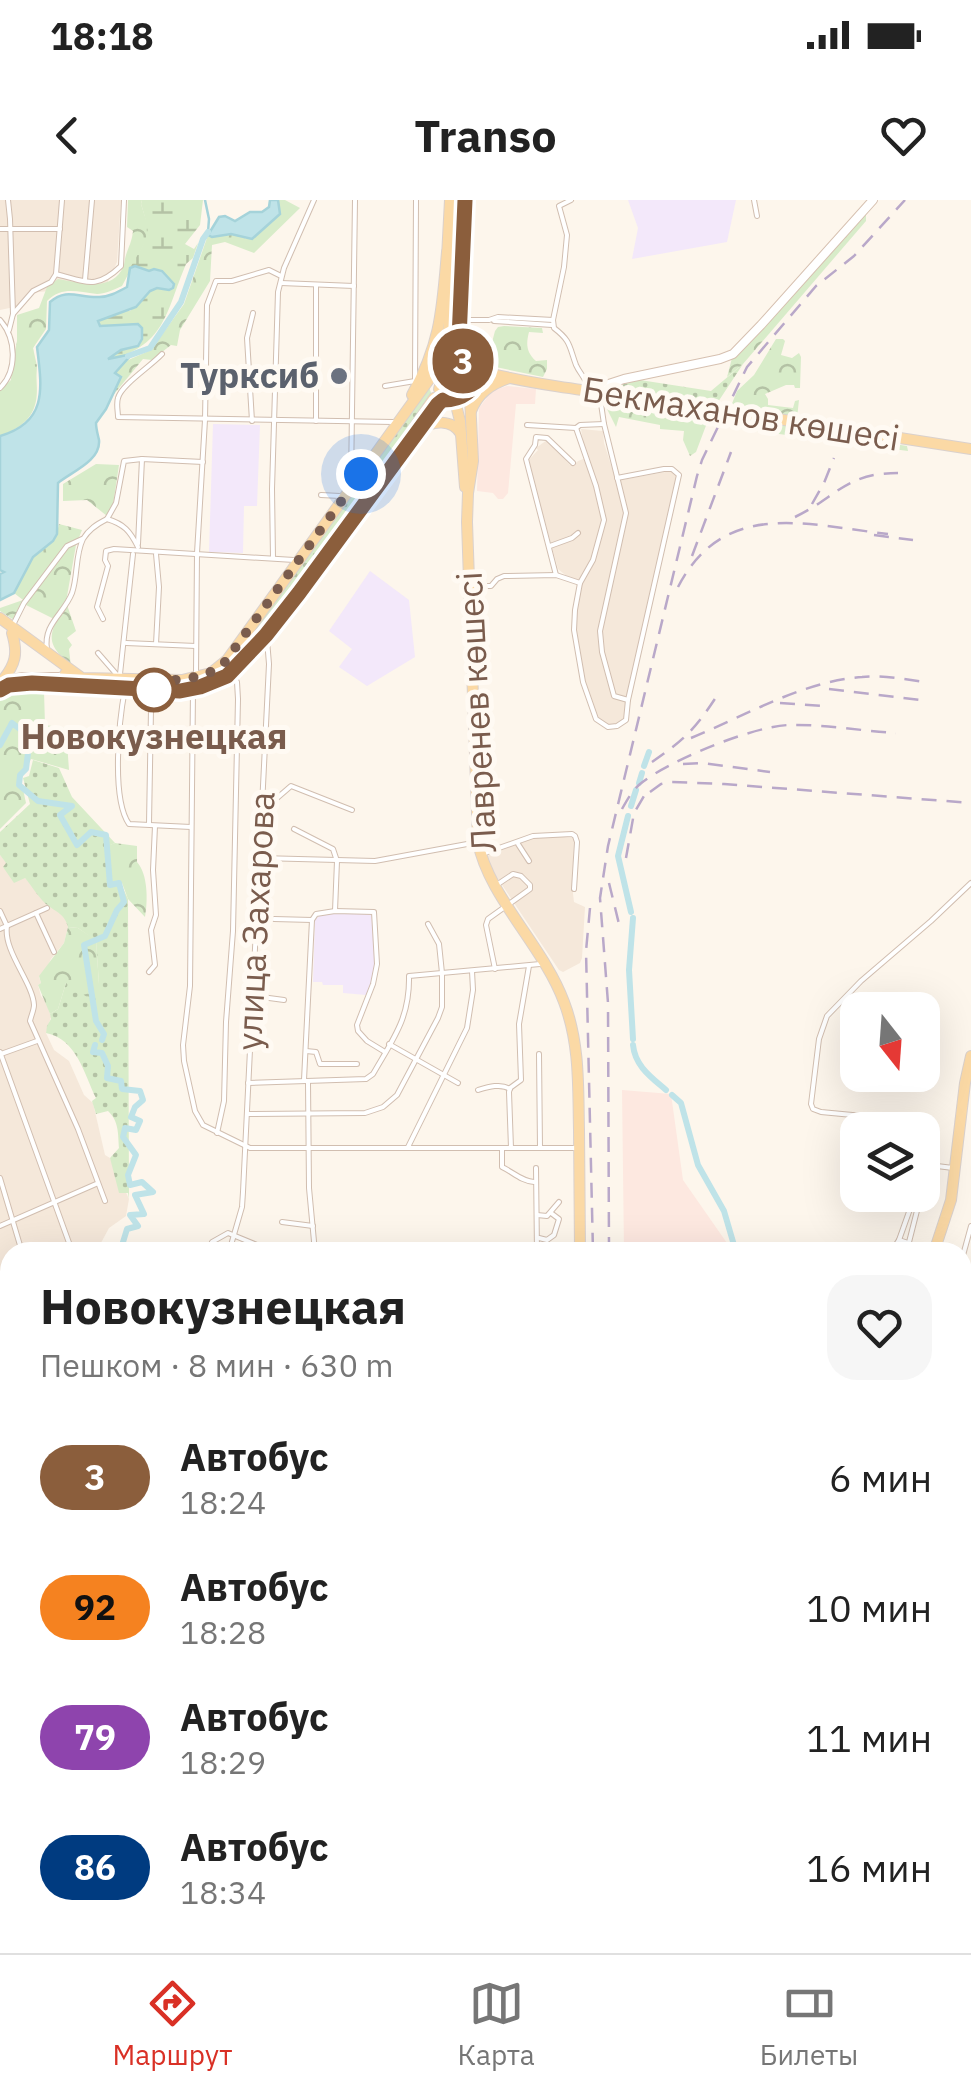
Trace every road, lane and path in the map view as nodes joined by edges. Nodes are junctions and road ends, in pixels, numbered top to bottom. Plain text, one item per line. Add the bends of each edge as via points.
1 (8, 200) edge
2 (62, 200) edge
3 (92, 200) edge
4 (124, 200) edge
5 (314, 200) edge
6 (355, 200) edge
7 (416, 200) edge
8 (450, 200) edge
9 (465, 200) edge
10 (572, 200) edge
11 (754, 200) edge
12 (873, 200) edge
13 (756, 216) dead end
14 (0, 229) edge
15 (11, 229) junction
16 (60, 229) junction
17 (447, 252) junction
18 (56, 274) junction
19 (282, 276) junction
20 (85, 281) junction
21 (280, 283) junction
22 (316, 286) junction
23 (354, 286) junction
24 (14, 314) junction
25 (253, 314) dead end
26 (0, 320) edge
27 (460, 320) junction
28 (552, 322) junction
29 (9, 330) junction
30 (162, 354) dead end
31 (450, 363) junction
32 (510, 378) junction
33 (615, 382) junction
34 (415, 385) junction
35 (385, 386) dead end
36 (0, 388) edge
37 (595, 391) junction
38 (453, 395) junction
39 (618, 395) junction
40 (471, 412) junction
41 (206, 420) junction
42 (252, 421) junction
43 (276, 421) junction
44 (316, 421) junction
45 (351, 421) junction
46 (393, 422) junction
47 (604, 424) junction
48 (527, 425) dead end
49 (576, 428) junction
50 (419, 430) junction
51 (461, 435) junction
52 (971, 449) edge
53 (142, 459) junction
54 (202, 462) junction
55 (572, 464) dead end
56 (361, 474) junction
57 (617, 478) junction
58 (352, 485) junction
59 (376, 486) junction
60 (468, 493) junction
61 (320, 495) dead end
62 (345, 496) junction
63 (467, 508) junction
64 (107, 519) junction
65 (578, 533) dead end
66 (84, 539) junction
67 (550, 546) junction
68 (137, 550) junction
69 (156, 553) junction
70 (197, 554) junction
71 (273, 558) junction
72 (298, 560) junction
73 (556, 575) junction
74 (580, 582) junction
75 (469, 586) junction
76 (103, 619) dead end
77 (6, 626) edge
78 (266, 635) junction
79 (124, 643) junction
80 (156, 644) junction
81 (196, 646) junction
82 (49, 653) junction
83 (98, 653) dead end
84 (232, 672) junction
85 (69, 678) junction
86 (194, 683) junction
87 (1, 684) edge
88 (122, 684) junction
89 (628, 700) junction
90 (151, 709) dead end
91 (352, 810) dead end
92 (262, 811) junction
93 (152, 825) junction
94 (191, 827) junction
95 (294, 829) dead end
96 (517, 843) junction
97 (479, 848) junction
98 (260, 858) junction
99 (336, 861) junction
100 (530, 861) dead end
101 (971, 883) edge
102 (495, 886) junction
103 (574, 889) dead end
104 (508, 905) junction
105 (47, 908) dead end
106 (0, 911) edge
107 (335, 911) junction
108 (36, 913) junction
109 (274, 918) dead end
110 (312, 920) junction
111 (428, 924) dead end
112 (7, 926) junction
113 (0, 929) edge
114 (54, 952) dead end
115 (545, 962) junction
116 (530, 966) junction
117 (495, 969) junction
118 (472, 971) junction
119 (148, 972) dead end
120 (442, 972) junction
121 (253, 996) junction
122 (284, 1000) dead end
123 (37, 1040) junction
124 (390, 1044) junction
125 (306, 1051) junction
126 (385, 1052) junction
127 (0, 1053) edge
128 (538, 1054) dead end
129 (971, 1056) edge
130 (418, 1060) junction
131 (357, 1064) dead end
132 (337, 1065) junction
133 (445, 1074) junction
134 (306, 1082) junction
135 (336, 1082) junction
136 (248, 1083) junction
137 (458, 1084) dead end
138 (510, 1089) junction
139 (478, 1090) dead end
140 (967, 1107) edge
141 (246, 1114) junction
142 (308, 1114) junction
143 (840, 1114) edge
144 (217, 1133) junction
145 (244, 1146) junction
146 (408, 1147) junction
147 (308, 1148) junction
148 (502, 1148) junction
149 (511, 1148) junction
150 (540, 1148) junction
151 (579, 1148) junction
152 (940, 1165) edge
153 (536, 1168) dead end
154 (956, 1169) junction
155 (0, 1178) edge
156 (535, 1182) junction
157 (98, 1183) junction
158 (105, 1200) dead end
159 (559, 1202) dead end
160 (55, 1203) junction
161 (911, 1212) edge
162 (915, 1212) edge
163 (551, 1213) junction
164 (536, 1214) junction
165 (12, 1222) junction
166 (282, 1222) dead end
167 (0, 1226) edge
168 (314, 1226) junction
169 (234, 1236) junction
170 (538, 1238) junction
171 (899, 1240) edge
172 (19, 1242) edge
173 (69, 1242) edge
174 (212, 1242) edge
175 (232, 1242) edge
176 (245, 1242) edge
177 (315, 1242) edge
178 (538, 1242) edge
179 (580, 1242) edge
180 (909, 1242) edge
181 (937, 1242) edge

1 - 15 street
2 - 16 street
3 - 20 street
4 - 20 street via 121,266 101,281
5 - 19 street
6 - 23 street
7 - 34 street
8 - 17 main road
9 - 27 main road
9 - 31 main road
10 - 28 street via 559,206 567,235
11 - 13 street
12 - 33 main road via 733,354
14 - 15 street
15 - 16 street
15 - 24 street
16 - 18 street
17 - 31 main road
17 - 34 main road via 437,335
18 - 20 street
18 - 24 street
19 - 21 street
19 - 41 street via 269,270 214,282 207,305
21 - 22 street
21 - 43 street
22 - 23 street
22 - 44 street
23 - 45 street
24 - 29 street
25 - 42 street
26 - 29 street
27 - 28 street
27 - 31 main road via 460,351
28 - 37 street
29 - 36 street via 9,376
30 - 41 street via 126,385 118,416
31 - 32 main road, Бекмаханов көшесі
31 - 38 main road via 434,388
31 - 38 main road via 472,373
31 - 56 main road
32 - 37 main road, Бекмаханов көшесі
32 - 38 main road, Бекмаханов көшесі via 488,378
32 - 40 main road via 488,388
33 - 37 main road
33 - 39 main road via 611,388
34 - 35 street
34 - 46 main road
37 - 39 main road, Бекмаханов көшесі
37 - 47 street
38 - 40 main road, Лавренев көшесі
38 - 50 main road
38 - 51 main road, Лавренев көшесі
38 - 59 main road
38 - 60 main road via 466,438
39 - 52 main road, Бекмаханов көшесі, bridge
40 - 60 main road, Лавренев көшесі
41 - 42 street
41 - 54 street
42 - 43 street
43 - 44 street
43 - 71 street
44 - 45 street
45 - 46 street
45 - 58 street
46 - 56 main road
47 - 49 street
47 - 57 street
48 - 49 street
49 - 74 street via 604,520
50 - 51 main road via 444,423
50 - 59 main road
51 - 63 main road, Лавренев көшесі
53 - 54 street
53 - 64 street via 124,461
53 - 68 street
54 - 70 street
55 - 67 street via 550,439 536,437 526,459
56 - 58 main road
57 - 89 street via 626,520 600,636 614,696
57 - 89 street via 664,469 679,475
58 - 62 main road
59 - 78 main road
60 - 63 main road, Лавренев көшесі
61 - 62 street
62 - 72 main road
63 - 75 main road, Лавренев көшесі
64 - 66 street
64 - 68 street via 128,530
65 - 67 street
66 - 77 street via 67,546
66 - 82 street via 73,590 51,622
67 - 73 street
68 - 69 street
68 - 76 street via 106,551 97,607
68 - 79 street
69 - 70 street
69 - 80 street
70 - 71 street
70 - 81 street
71 - 72 street
72 - 86 main road via 222,666
73 - 74 street
73 - 75 street via 500,576 492,586
74 - 89 street via 574,630 596,720 608,727 626,720
75 - 97 main road, Лавренев көшесі
77 - 82 main road
77 - 85 main road
77 - 87 main road via 16,656
78 - 84 main road
78 - 92 street, улица Захарова
79 - 80 street
79 - 88 street
80 - 81 street
81 - 86 street
82 - 85 main road
83 - 88 street
84 - 86 main road via 212,684
84 - 144 street via 238,699 233,931
85 - 87 main road via 23,676
85 - 88 main road
86 - 88 main road
86 - 94 street
88 - 93 street via 119,797 126,822
90 - 93 street
91 - 92 street via 290,786
92 - 98 street, улица Захарова
93 - 94 street
93 - 119 street via 155,964
94 - 144 street via 184,1061 198,1120
95 - 99 street via 331,847
96 - 97 street
96 - 100 street
96 - 103 street via 542,834 575,836
97 - 99 street
97 - 102 main road, Лавренев көшесі
98 - 99 street
98 - 121 street, улица Захарова
99 - 107 street
101 - 143 street via 827,1016 811,1104
102 - 104 main road, Лавренев көшесі
102 - 104 street via 513,874 530,885
104 - 115 main road, Лавренев көшесі
104 - 117 street via 486,924
105 - 108 street
106 - 112 street
107 - 110 street
107 - 126 street via 374,912 376,964 358,1032
108 - 112 street
108 - 114 street
109 - 110 street
110 - 125 street
111 - 120 street
112 - 113 street
112 - 123 street via 34,1003 30,1021
115 - 116 street
115 - 151 main road, Лавренев көшесі via 564,999 576,1046
116 - 117 street
116 - 138 street via 519,1024 521,1080
117 - 118 street
118 - 120 street
118 - 133 street via 467,1028
120 - 124 street via 409,976 407,1008
120 - 130 street via 442,1007
121 - 122 street
121 - 136 street, улица Захарова
123 - 127 street
123 - 157 street
124 - 126 street
124 - 130 street
125 - 132 street via 316,1052 320,1064
125 - 134 street
126 - 135 street via 368,1078
127 - 160 street
128 - 150 street
129 - 140 main road
130 - 133 street
130 - 142 street via 397,1095 377,1110
131 - 132 street
132 - 135 street
133 - 137 street
133 - 146 street
134 - 135 street
134 - 136 street
134 - 142 street
136 - 141 street, улица Захарова
138 - 139 street
138 - 149 street
140 - 154 main road
141 - 142 street
141 - 145 street, улица Захарова
142 - 147 street
144 - 145 street
145 - 147 street
145 - 169 street, улица Захарова
146 - 147 street
146 - 148 street
147 - 168 street
148 - 149 street
148 - 156 street via 502,1167
149 - 150 street
150 - 151 street
151 - 179 main road, Лавренев көшесі
152 - 154 street
153 - 156 street
154 - 181 main road
155 - 165 street
156 - 164 street
157 - 158 street
157 - 160 street
159 - 163 street
160 - 165 street
160 - 173 street
161 - 171 street
162 - 180 street
163 - 164 street
163 - 170 street via 560,1219 554,1236
164 - 170 street
165 - 167 street
165 - 172 street
166 - 168 street
168 - 177 street
169 - 174 street
169 - 175 street, улица Захарова
169 - 176 street
170 - 178 street

